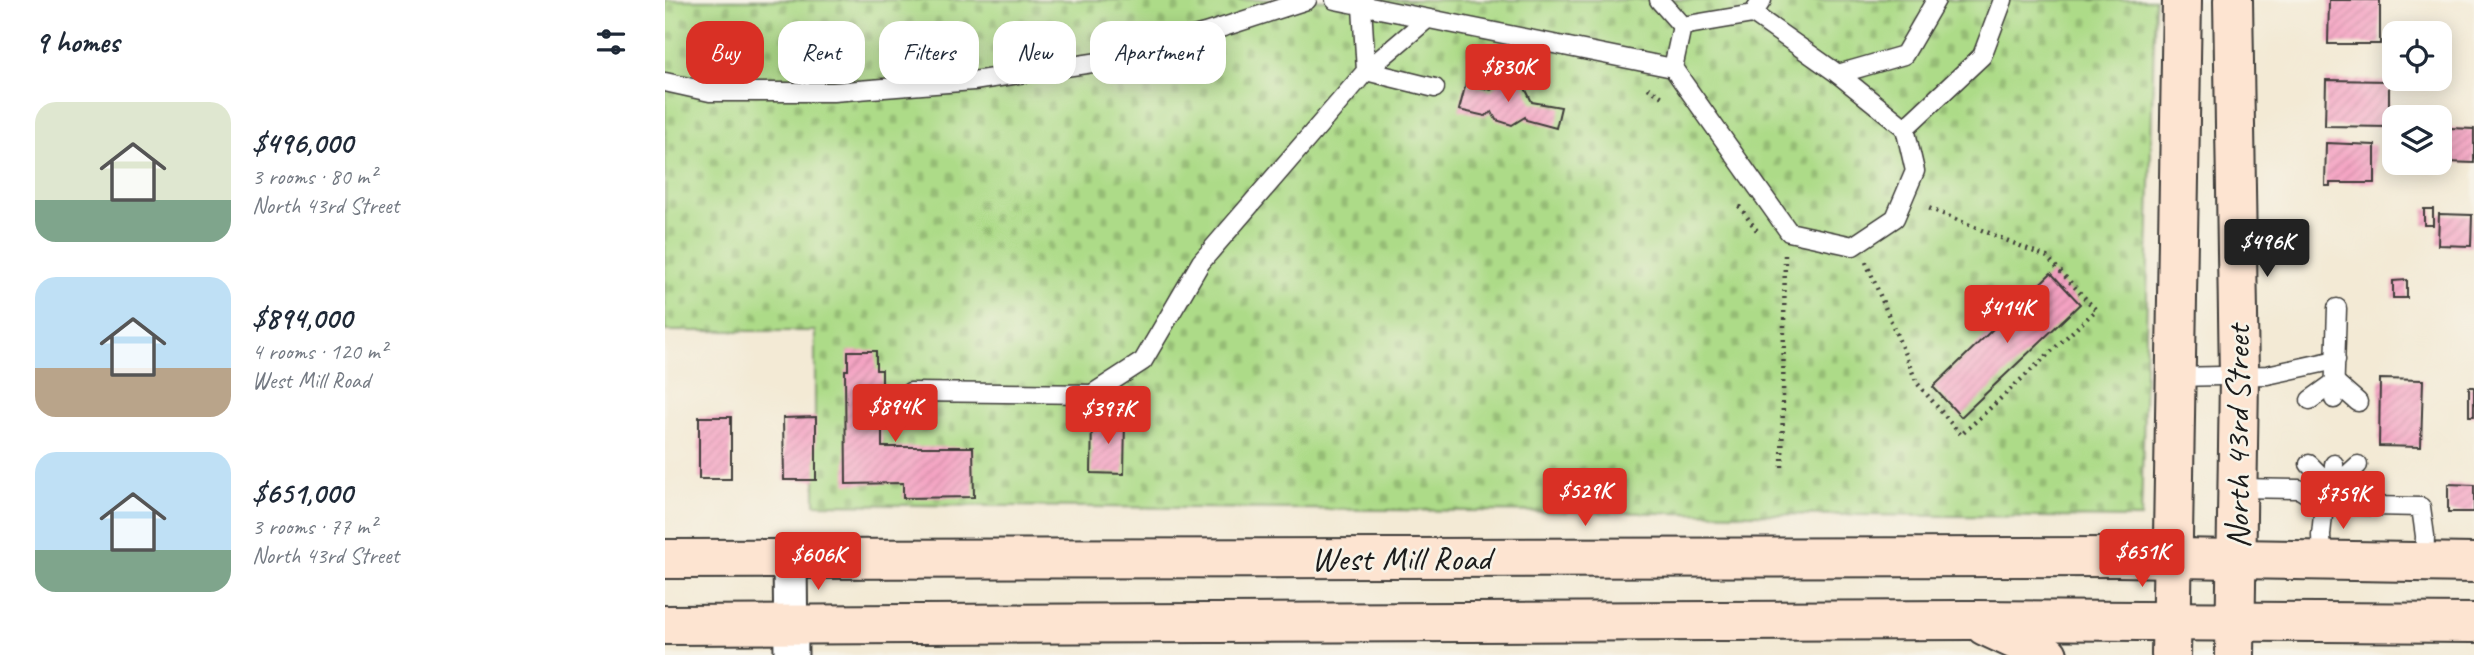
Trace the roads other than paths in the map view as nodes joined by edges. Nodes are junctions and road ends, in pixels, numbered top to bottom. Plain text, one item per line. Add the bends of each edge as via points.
1 (1307, 0) edge
2 (1335, 0) edge
3 (1659, 0) edge
4 (1936, 0) edge
5 (2003, 0) edge
6 (2182, 0) edge
7 (2233, 0) edge
8 (1362, 7) junction
9 (1757, 7) edge
10 (1426, 20) junction
11 (1682, 26) junction
12 (1673, 68) junction
13 (1366, 71) junction
14 (1838, 74) junction
15 (665, 82) edge
16 (1435, 88) dead end
17 (1905, 128) junction
18 (2337, 308) dead end
19 (2336, 360) junction
20 (2175, 377) junction
21 (2239, 377) junction
22 (2334, 390) junction
23 (910, 392) dead end
24 (2310, 400) dead end
25 (2358, 402) dead end
26 (2309, 464) dead end
27 (2334, 464) dead end
28 (2358, 465) dead end
29 (2237, 488) junction
30 (2333, 488) junction
31 (2324, 505) junction
32 (790, 558) junction
33 (2172, 558) junction
34 (665, 559) edge
35 (2236, 559) junction
36 (2322, 560) junction
37 (2424, 562) junction
38 (2474, 563) edge
39 (1970, 620) junction
40 (2474, 624) edge
41 (665, 625) edge
42 (2236, 638) edge
43 (2171, 639) edge
44 (791, 640) edge
45 (2048, 655) edge

1 - 15 lane via 1099,62 973,81 833,92 710,92
2 - 8 lane
3 - 11 lane
4 - 14 lane via 1904,55
5 - 17 lane via 1982,56
6 - 20 main road, North 43rd Street
7 - 21 main road, North 43rd Street
8 - 10 lane
8 - 13 lane
9 - 11 lane
9 - 14 lane
10 - 12 lane
10 - 13 lane
11 - 12 lane
12 - 17 lane via 1789,232 1853,246 1895,218 1915,171
13 - 16 lane
13 - 23 lane via 1201,262 1143,360 1092,394
14 - 17 lane
18 - 19 lane
19 - 21 lane
19 - 22 lane
20 - 21 lane
20 - 33 main road, North 43rd Street
21 - 29 main road, North 43rd Street
22 - 24 lane
22 - 25 lane
26 - 30 lane
27 - 30 lane
28 - 30 lane
29 - 31 lane via 2299,489
29 - 35 main road, North 43rd Street
30 - 31 lane
31 - 36 lane
31 - 37 lane via 2421,507
32 - 33 main road, West Mill Road
32 - 34 main road, West Mill Road
32 - 44 street
33 - 35 main road, West Mill Road
33 - 43 main road, North 43rd Street
35 - 36 main road, West Mill Road
35 - 42 main road, North 43rd Street
36 - 37 main road, West Mill Road
37 - 38 main road, West Mill Road
39 - 43 main road, West Mill Road
39 - 44 main road, West Mill Road
39 - 45 main road
40 - 42 main road, West Mill Road
41 - 44 main road, West Mill Road
42 - 43 main road, West Mill Road

